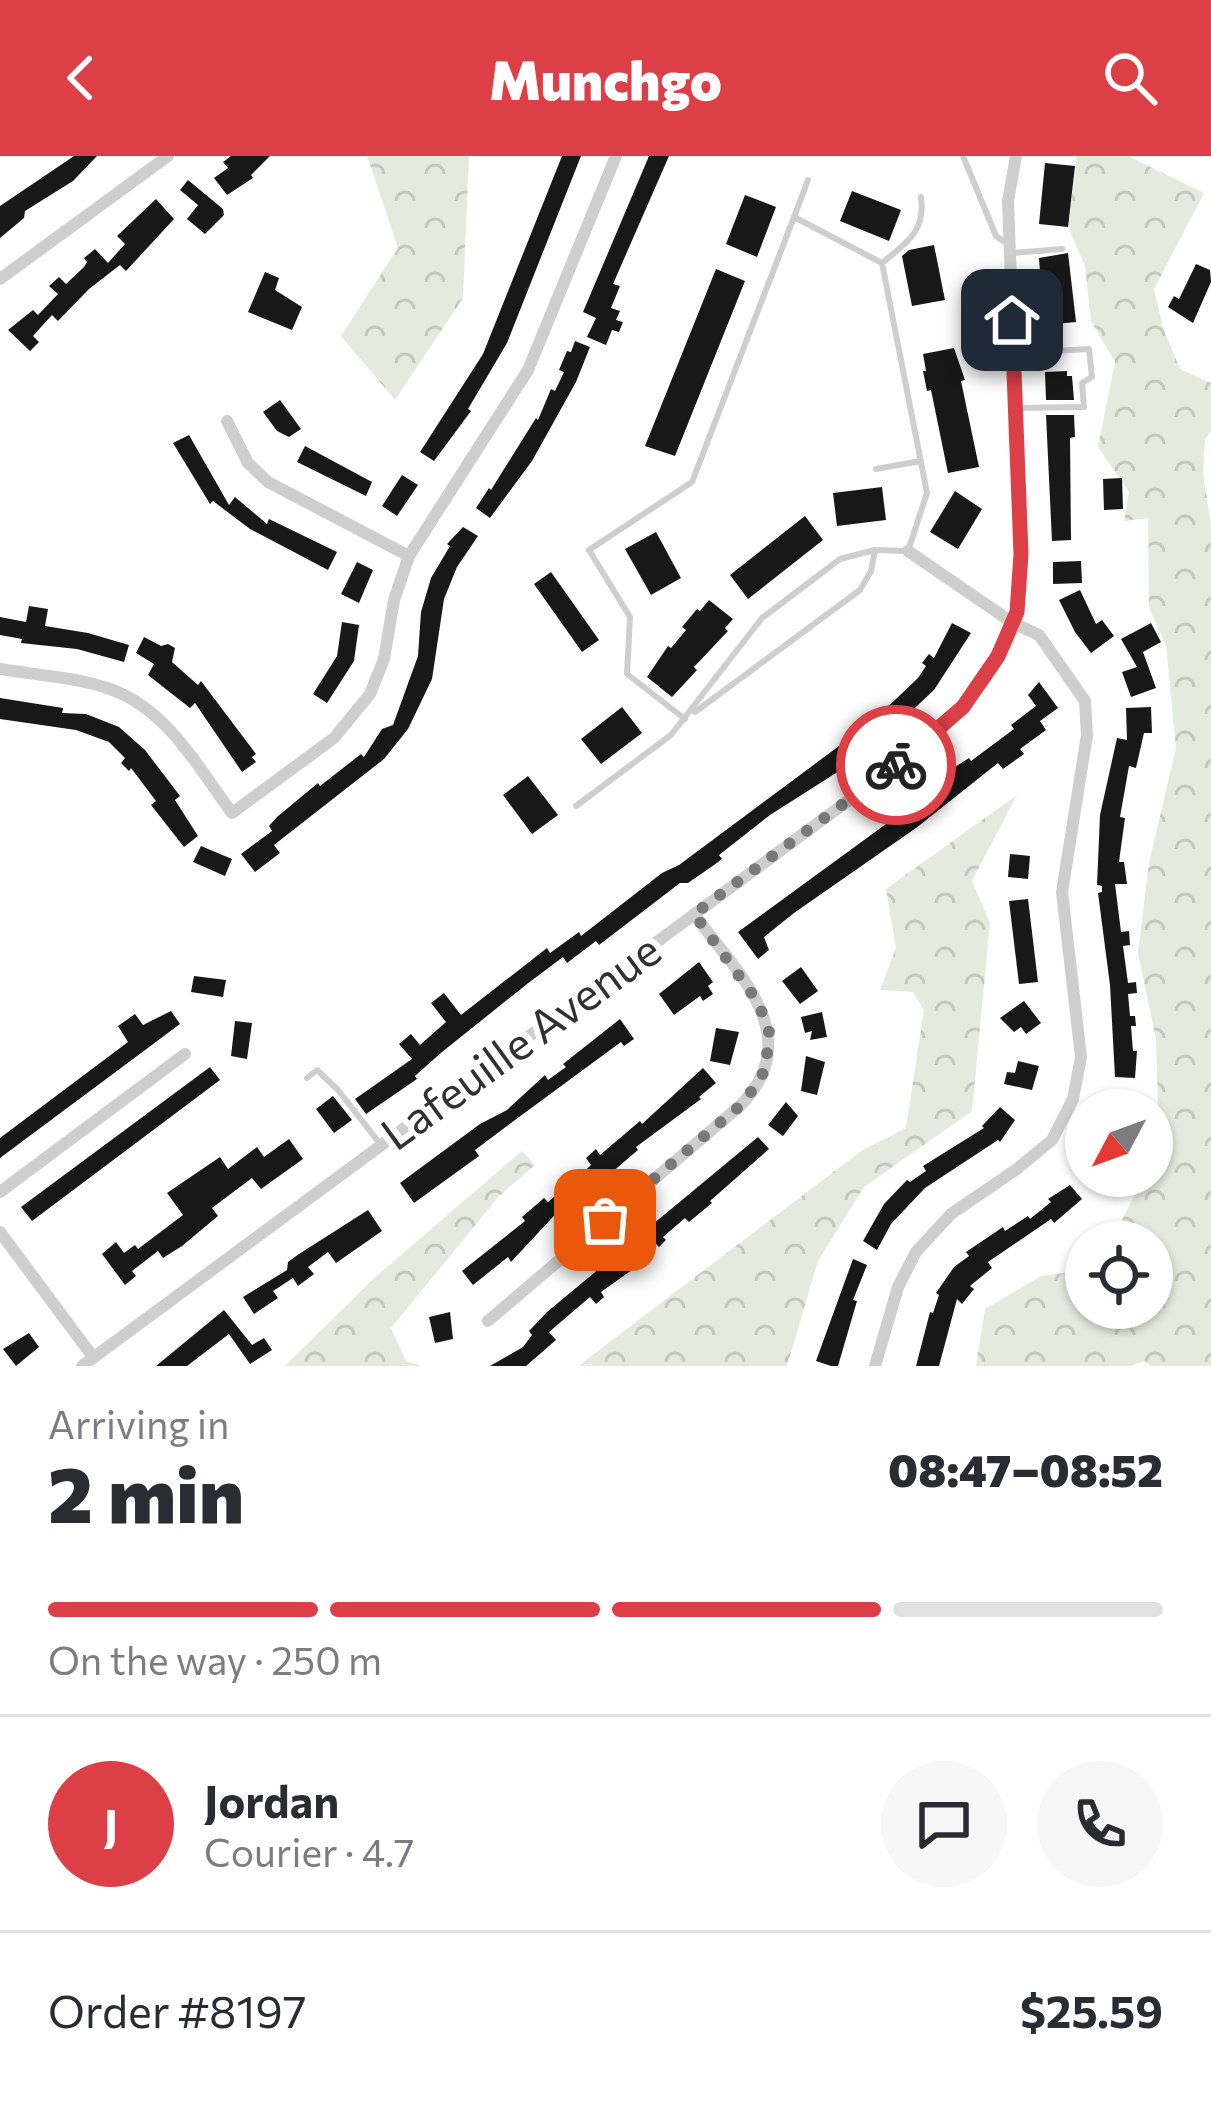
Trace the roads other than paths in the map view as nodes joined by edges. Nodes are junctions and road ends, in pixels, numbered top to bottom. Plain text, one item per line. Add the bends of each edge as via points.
1 (168, 156) edge
2 (616, 156) edge
3 (963, 156) edge
4 (1016, 156) edge
5 (808, 180) dead end
6 (921, 197) dead end
7 (794, 217) junction
8 (1009, 249) junction
9 (1062, 250) dead end
10 (882, 263) junction
11 (0, 279) edge
12 (1013, 353) junction
13 (1015, 408) junction
14 (227, 421) dead end
15 (921, 461) junction
16 (876, 469) dead end
17 (875, 550) junction
18 (908, 550) junction
19 (409, 556) junction
20 (1013, 623) junction
21 (0, 670) edge
22 (685, 719) junction
23 (576, 806) dead end
24 (694, 914) junction
25 (185, 1054) dead end
26 (307, 1078) dead end
27 (382, 1145) junction
28 (0, 1192) edge
29 (0, 1232) edge
30 (488, 1321) dead end
31 (87, 1362) edge
32 (875, 1366) edge

1 - 11 street
2 - 19 street via 521,384
3 - 8 lane
4 - 8 street, Lafeuille Avenue
5 - 7 lane
6 - 10 lane via 917,232
7 - 10 lane
7 - 22 lane via 692,482 589,550 630,617 627,674
8 - 9 lane
8 - 12 street, Lafeuille Avenue
10 - 15 lane
12 - 13 street, Lafeuille Avenue
12 - 13 lane via 1089,349 1092,377 1082,383 1084,407
13 - 20 street, Lafeuille Avenue via 1021,554
14 - 19 street via 248,463 268,482
15 - 16 lane
15 - 18 lane via 928,493
17 - 18 lane
17 - 22 lane via 860,590
17 - 22 lane via 840,559 762,618
18 - 20 street
19 - 21 street via 378,677 360,710 232,813 171,731 139,704 84,682
20 - 24 street, Lafeuille Avenue via 979,687 946,726
20 - 32 street via 1040,635 1088,712 1062,892 1079,1079 1052,1140 951,1214 916,1252
22 - 23 lane
24 - 27 street, Lafeuille Avenue
24 - 30 street via 766,1019 770,1048 760,1080 741,1105
25 - 28 street
26 - 27 lane via 316,1070
27 - 31 street, Lafeuille Avenue
29 - 31 street

